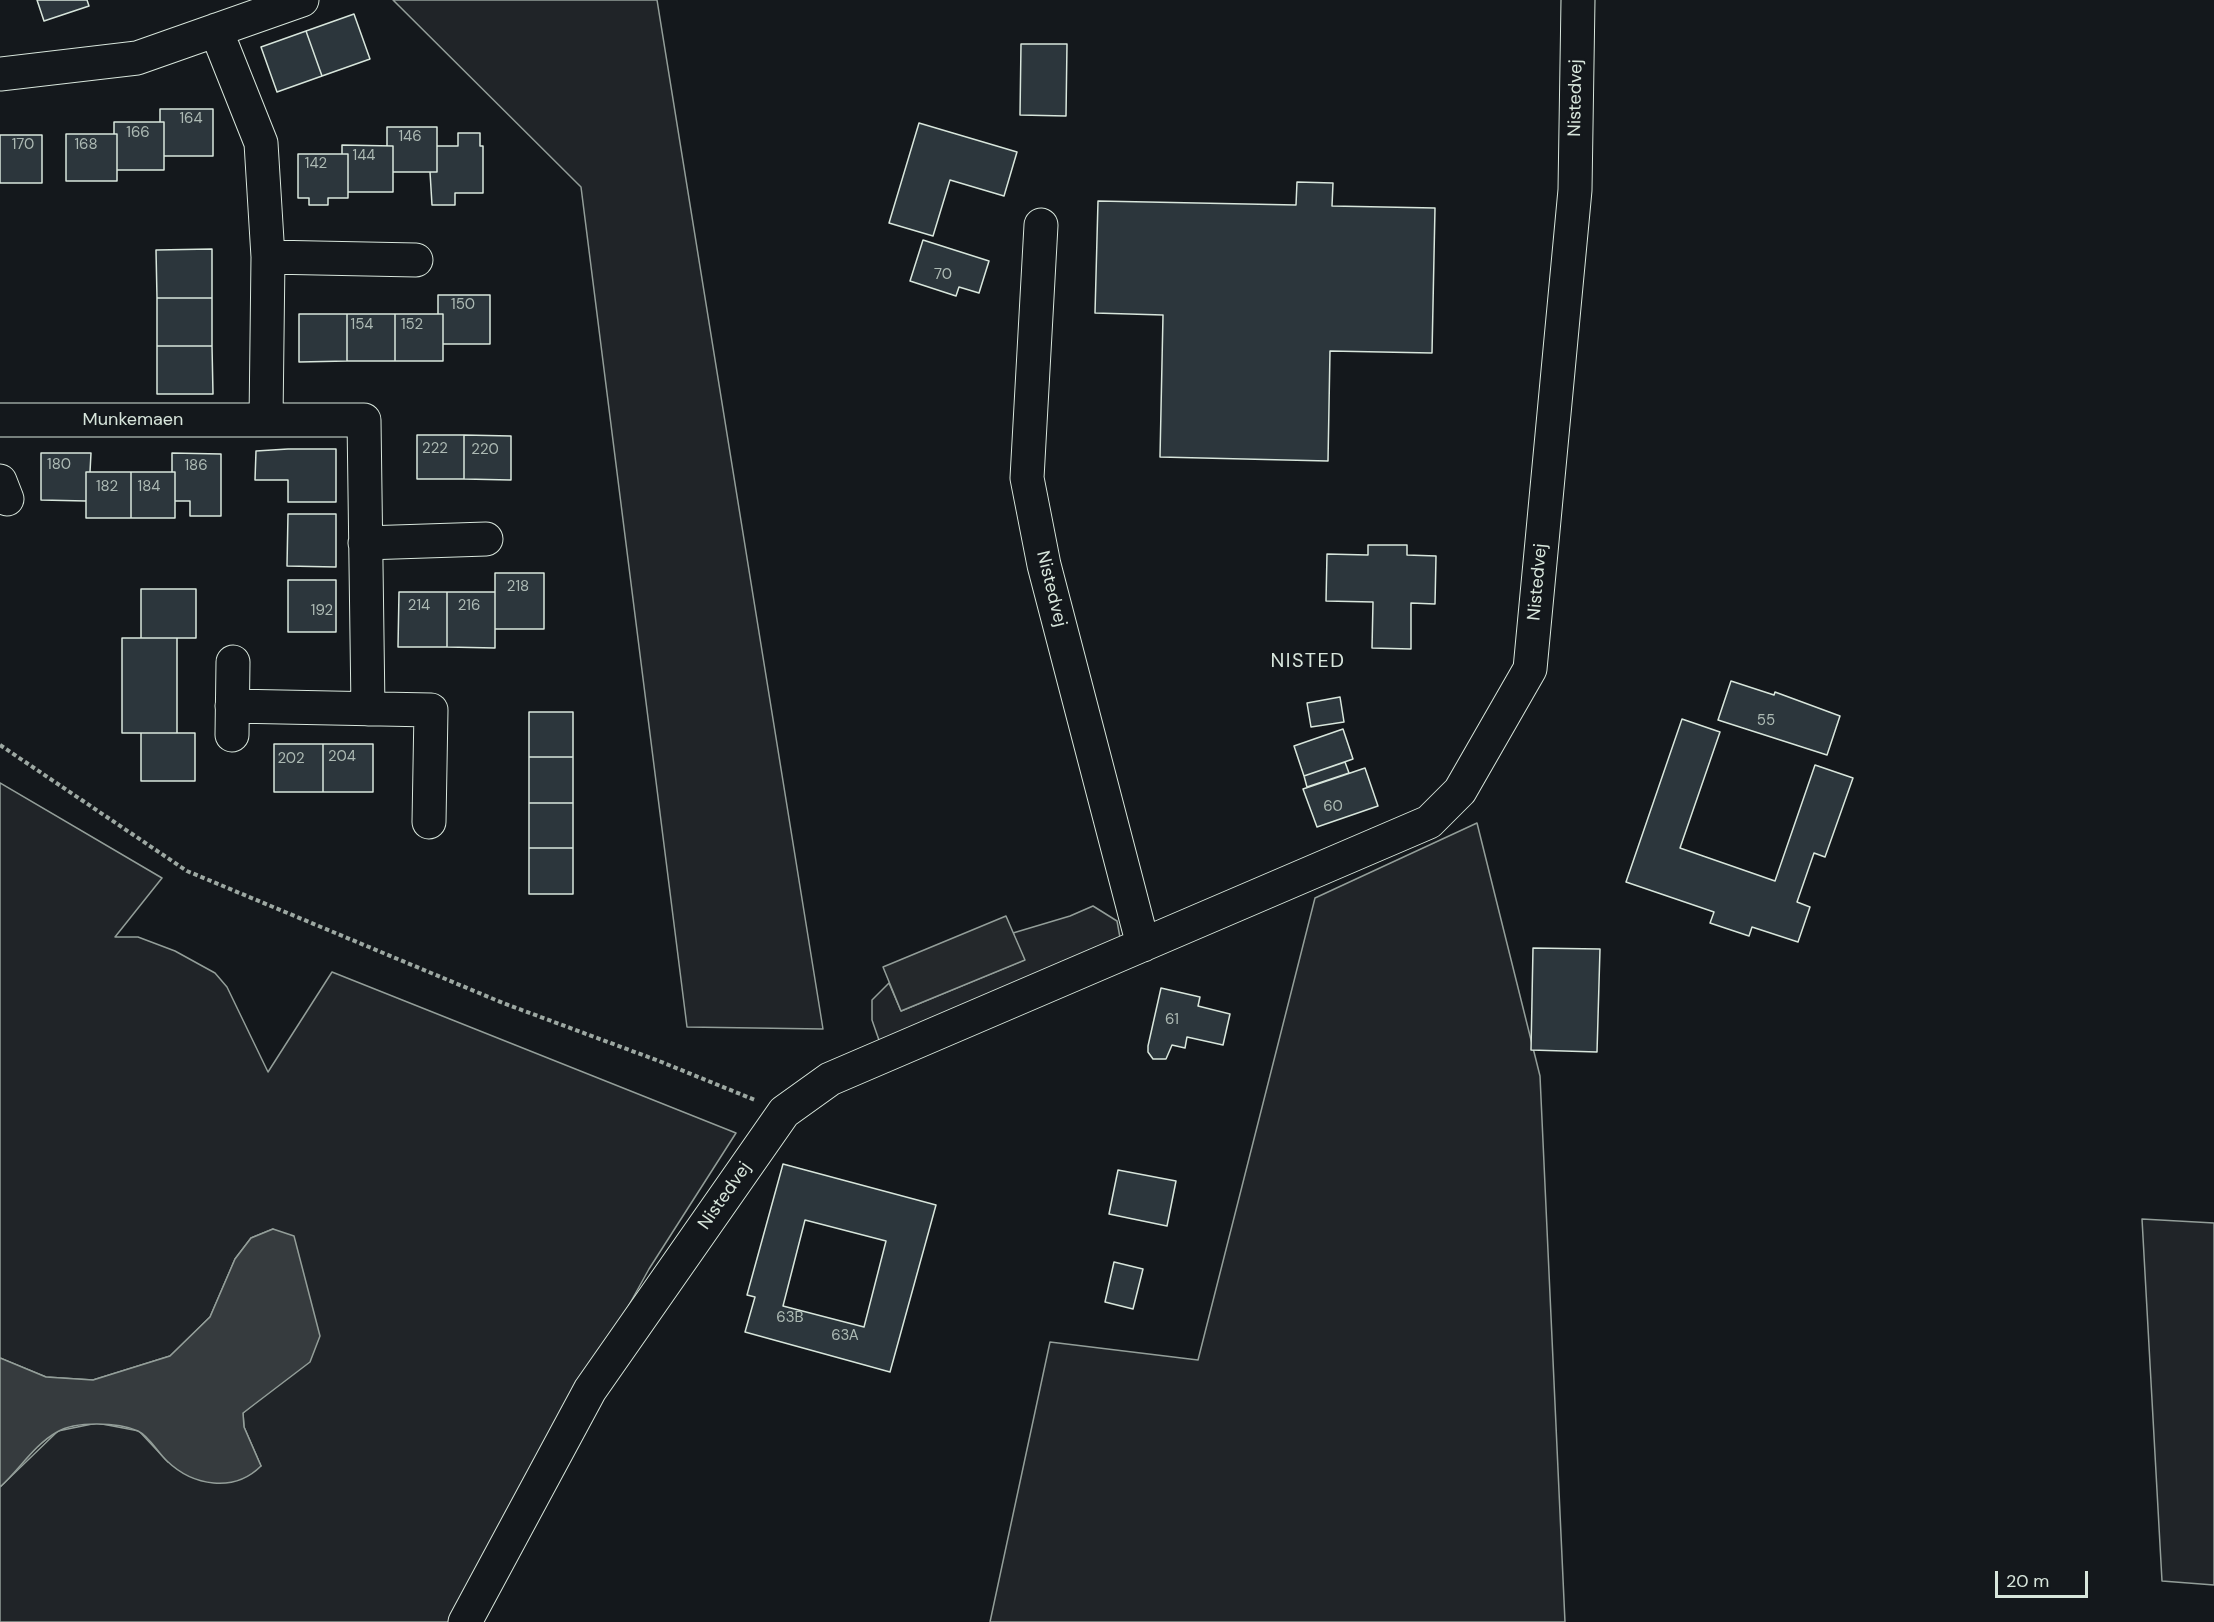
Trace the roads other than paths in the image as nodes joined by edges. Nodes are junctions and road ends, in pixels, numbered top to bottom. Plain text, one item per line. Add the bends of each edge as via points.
1 (302, 0) edge
2 (1578, 0) edge
3 (216, 30) junction
4 (0, 74) edge
5 (1041, 225) dead end
6 (268, 257) junction
7 (416, 260) dead end
8 (0, 420) edge
9 (266, 420) junction
10 (486, 539) dead end
11 (365, 543) junction
12 (233, 662) dead end
13 (368, 709) junction
14 (429, 822) dead end
15 (1143, 945) junction
16 (465, 1622) edge

1 - 3 street
2 - 15 street, Nistedvej via 1575,190 1530,669 1461,791 1429,822
3 - 4 street via 137,58
3 - 6 street via 261,143
5 - 15 street, Nistedvej via 1027,478 1044,565
6 - 7 street
6 - 9 street
8 - 9 street, Munkemaen
9 - 11 street, Munkemaen via 364,420
10 - 11 street
11 - 13 street, Munkemaen
12 - 13 street via 232,721
13 - 14 street via 431,710
15 - 16 street, Nistedvej via 830,1078 784,1112 590,1390

